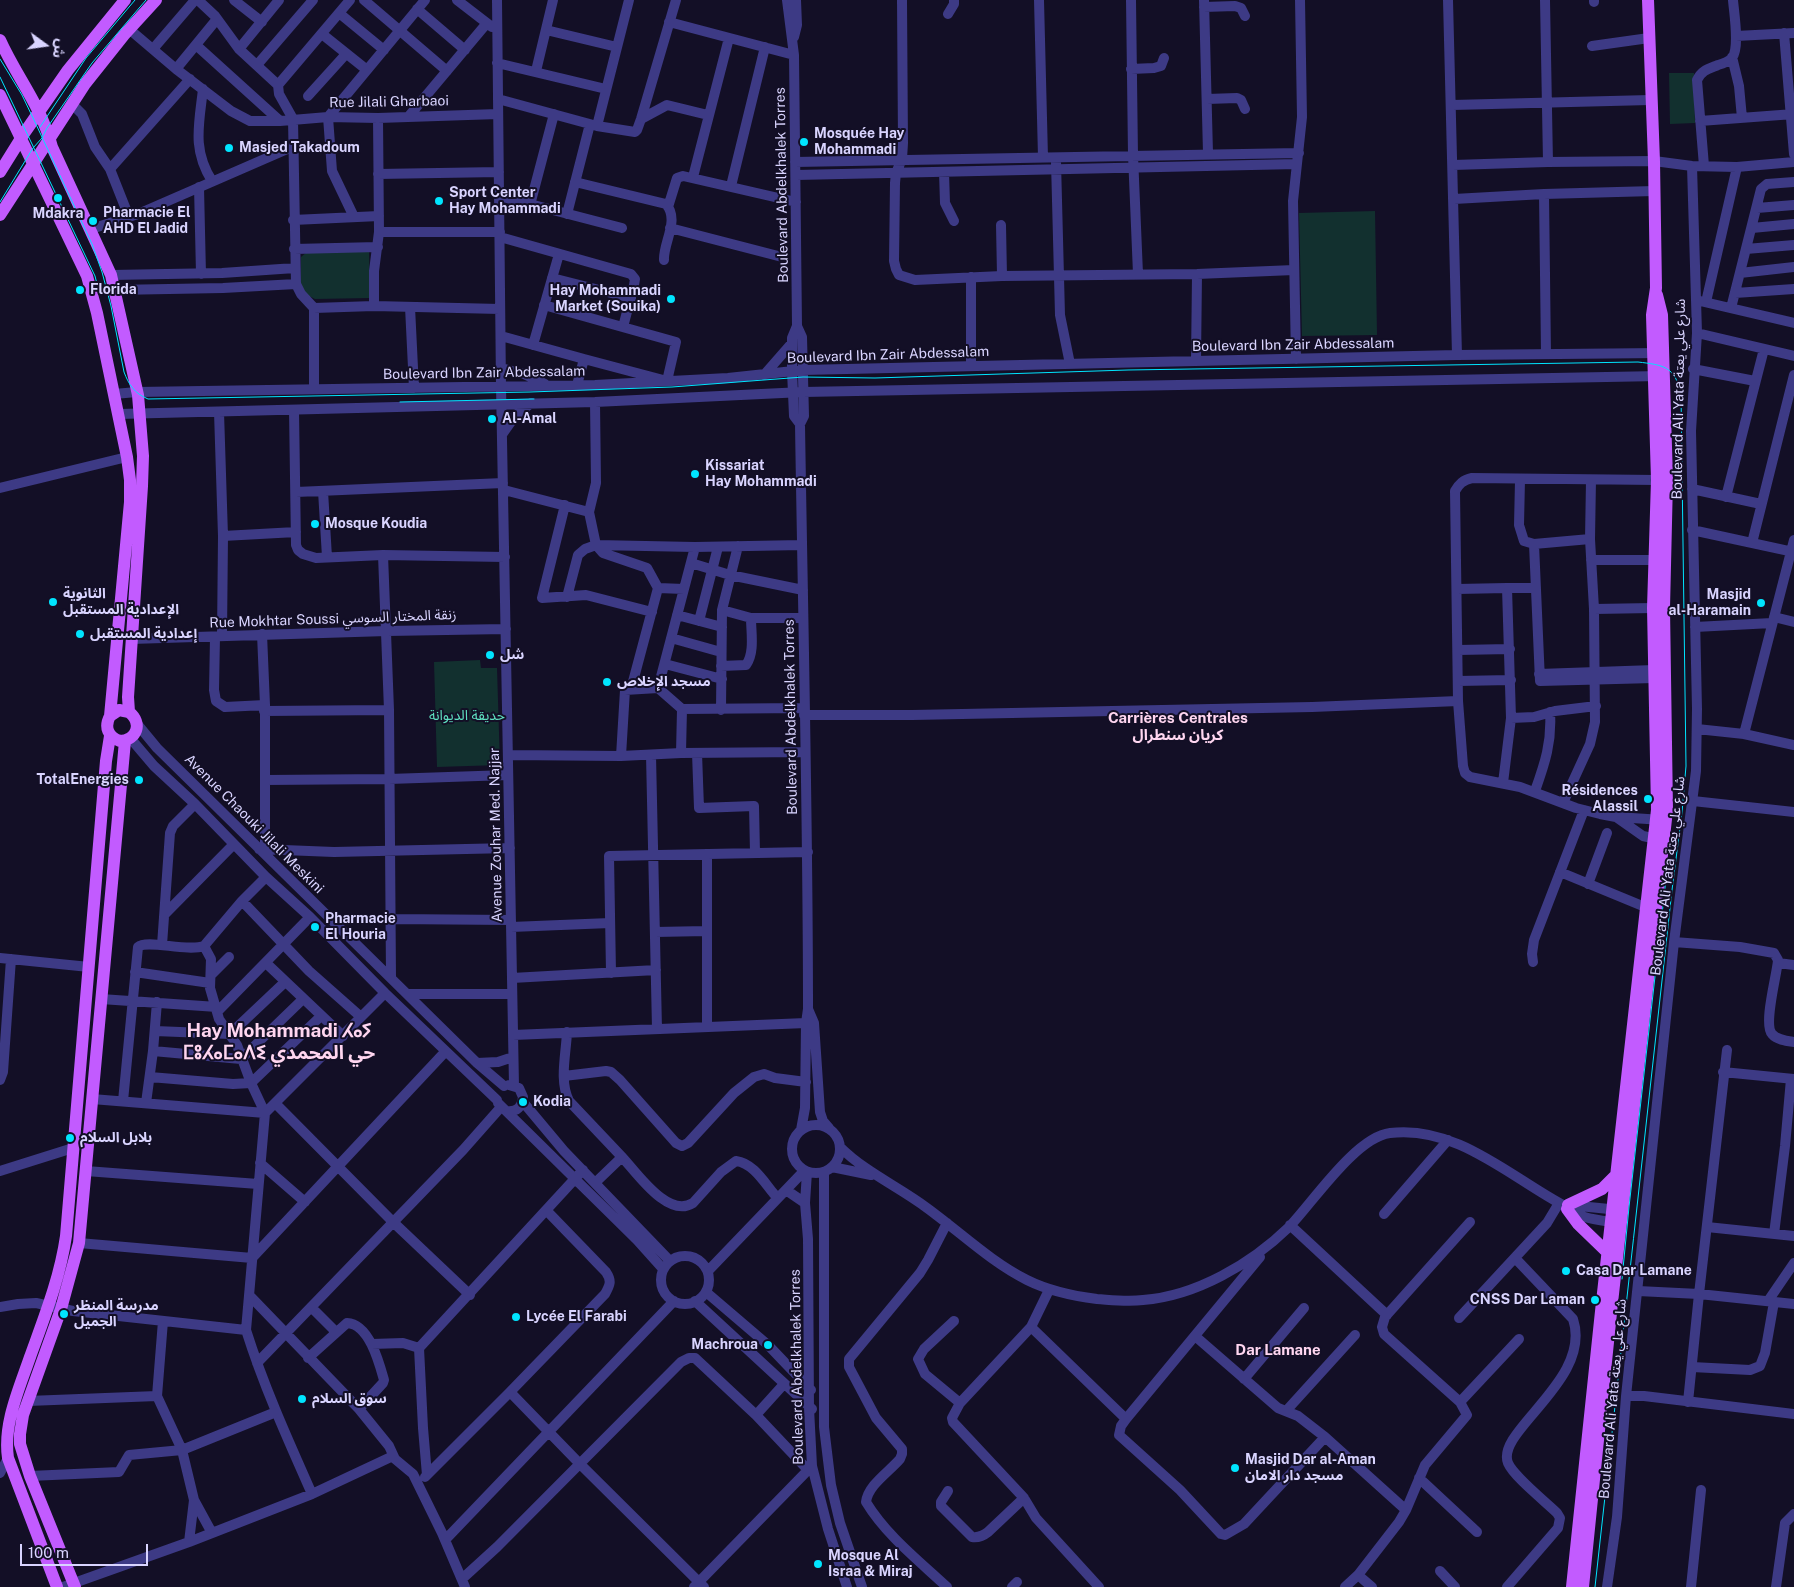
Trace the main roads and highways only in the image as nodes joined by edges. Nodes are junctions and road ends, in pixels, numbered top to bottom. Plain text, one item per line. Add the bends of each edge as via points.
1 (125, 0) edge
2 (156, 0) edge
3 (1648, 0) edge
4 (0, 40) edge
5 (0, 95) edge
6 (40, 111) junction
7 (50, 138) junction
8 (21, 139) junction
9 (33, 165) junction
10 (0, 172) edge
11 (18, 188) junction
12 (44, 189) junction
13 (0, 215) edge
14 (1659, 376) junction
15 (130, 712) junction
16 (110, 716) junction
17 (110, 736) junction
18 (128, 740) junction
19 (1661, 820) junction
20 (1658, 840) junction
21 (1616, 1175) junction
22 (1617, 1216) junction
23 (1608, 1253) junction
24 (55, 1307) junction
25 (71, 1586) edge
26 (57, 1587) edge
27 (1572, 1587) edge
28 (1583, 1587) edge

1 - 6 main road via 68,70
2 - 7 main road via 85,84
3 - 14 main road, Boulevard Ali Yata شارع علي يعتة via 1656,288 1652,315 1659,353
4 - 6 main road
5 - 8 main road
6 - 7 main road
6 - 8 main road
7 - 9 main road
7 - 15 main road via 111,275 140,413 142,486 131,639
8 - 9 main road
8 - 10 main road
9 - 11 main road
9 - 12 main road
11 - 12 main road via 35,184
11 - 13 main road
12 - 16 main road via 87,276 119,414 130,480
14 - 19 main road, Boulevard Ali Yata شارع علي يعتة via 1653,608 1657,798
14 - 19 main road, Boulevard Ali Yata شارع علي يعتة via 1667,480 1664,608 1667,797
15 - 16 main road via 119,710
15 - 18 main road via 138,725
16 - 17 main road via 106,726
17 - 18 main road via 120,741
17 - 24 main road via 64,1250
18 - 24 main road via 79,1243
19 - 20 main road, Boulevard Ali Yata شارع علي يعتة
20 - 21 main road, Boulevard Ali Yata شارع علي يعتة via 1645,907
20 - 22 main road, Boulevard Ali Yata شارع علي يعتة
21 - 22 main road, Boulevard Ali Yata شارع علي يعتة
21 - 23 main road via 1602,1189 1564,1205 1578,1224
22 - 23 main road, Boulevard Ali Yata شارع علي يعتة
22 - 28 main road, Boulevard Ali Yata شارع علي يعتة
23 - 27 main road, Boulevard Ali Yata شارع علي يعتة
24 - 25 main road via 21,1425 20,1444
24 - 26 main road via 12,1414 6,1446

